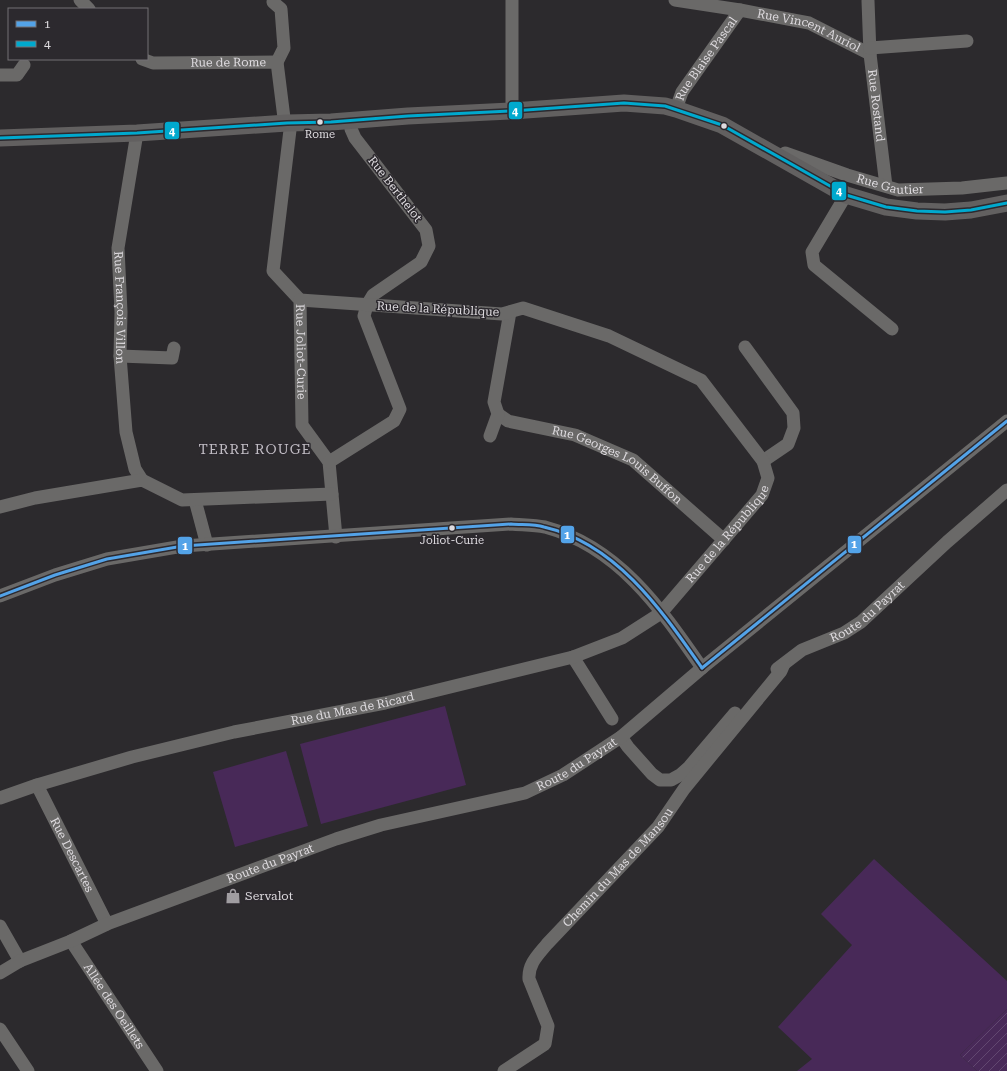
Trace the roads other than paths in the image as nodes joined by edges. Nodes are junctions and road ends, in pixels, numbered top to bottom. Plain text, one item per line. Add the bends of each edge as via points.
1 (80, 0) edge
2 (512, 0) edge
3 (675, 0) edge
4 (868, 1) edge
5 (273, 2) dead end
6 (88, 8) edge
7 (740, 10) junction
8 (967, 41) dead end
9 (870, 51) junction
10 (145, 60) edge
11 (277, 62) junction
12 (24, 65) dead end
13 (0, 75) edge
14 (676, 109) junction
15 (512, 111) junction
16 (350, 121) junction
17 (287, 123) junction
18 (137, 132) junction
19 (0, 138) edge
20 (782, 159) junction
21 (1007, 183) edge
22 (886, 186) junction
23 (846, 194) junction
24 (1007, 203) edge
25 (300, 300) junction
26 (367, 305) junction
27 (510, 312) junction
28 (892, 329) dead end
29 (744, 347) dead end
30 (174, 348) dead end
31 (120, 356) junction
32 (498, 414) junction
33 (1007, 421) edge
34 (490, 436) dead end
35 (763, 461) junction
36 (329, 462) junction
37 (142, 480) junction
38 (1007, 490) edge
39 (332, 494) junction
40 (195, 500) junction
41 (0, 507) edge
42 (336, 536) junction
43 (724, 540) junction
44 (207, 544) junction
45 (0, 596) edge
46 (661, 613) junction
47 (573, 657) junction
48 (784, 664) junction
49 (702, 668) junction
50 (612, 719) dead end
51 (624, 742) junction
52 (37, 785) junction
53 (0, 798) edge
54 (107, 924) junction
55 (0, 926) edge
56 (71, 941) junction
57 (20, 961) junction
58 (0, 973) edge
59 (0, 1030) edge
60 (28, 1071) edge
61 (158, 1071) edge
62 (504, 1071) edge

1 - 6 street
2 - 15 street
3 - 7 street, Rue Vincent Auriol
4 - 9 street, Rue Rostand
5 - 11 street via 281,9 284,48
7 - 9 street, Rue Vincent Auriol via 809,24
7 - 14 street, Rue Blaise Pascal via 682,92
8 - 9 street
9 - 22 street, Rue Rostand
10 - 11 street, Rue de Rome via 153,63
11 - 17 street, Rue de Rome via 284,118
12 - 13 street via 17,75
14 - 15 main road via 624,103
14 - 20 main road via 722,125
15 - 16 main road
16 - 17 main road
16 - 26 street, Rue Berthelot via 355,138 426,230 428,246 421,262 373,295
17 - 18 main road
17 - 25 street, Rue Joliot-Curie via 290,130 273,271
18 - 19 main road
18 - 31 street, Rue François Villon via 118,248
20 - 22 street, Rue Gautier via 785,152 847,175
20 - 23 main road
21 - 22 street, Rue Gautier via 962,188 898,190
23 - 24 main road via 886,207 917,211 971,210
23 - 28 street via 812,252 814,265
25 - 26 street, Rue de la République
25 - 36 street, Rue Joliot-Curie via 302,425
26 - 27 street, Rue de la République via 502,314
26 - 36 street via 364,316 400,409 394,421
27 - 32 street via 494,402
27 - 35 street, Rue de la République via 523,308 609,336 701,380
29 - 35 street via 793,413 794,428 788,444
30 - 31 street via 172,358
31 - 37 street, Rue François Villon via 126,432 135,470
32 - 34 street
32 - 43 street, Rue Georges Louis Buffon via 508,421 575,435 632,460
33 - 49 street
35 - 43 street, Rue de la République via 768,478 762,495
36 - 39 street
37 - 40 street via 182,500
37 - 41 street via 35,498
38 - 48 street, Route du Payrat via 861,622 844,633 802,650
39 - 40 street
39 - 42 street
40 - 44 street
42 - 44 street
42 - 46 street via 512,524 544,527 581,540 617,564 642,588
43 - 46 street, Rue de la République
44 - 45 street via 107,559
46 - 47 street, Rue du Mas de Ricard via 622,638
46 - 49 street
47 - 50 street
47 - 52 street, Rue du Mas de Ricard via 386,703 234,732 132,757
48 - 51 street, Route du Payrat via 768,674 689,767 671,780 660,780 652,774
48 - 62 street, Chemin du Mas de Mansou via 781,671 684,789 658,827 531,963 529,979 548,1026 545,1044
49 - 51 street
51 - 54 street, Route du Payrat via 525,793 381,825
52 - 53 street, Rue du Mas de Ricard
52 - 54 street, Rue Descartes
54 - 56 street, Route du Payrat
55 - 57 street
56 - 57 street, Route du Payrat
56 - 61 street, Allée des Oeillets
57 - 58 street, Route du Payrat
59 - 60 street

